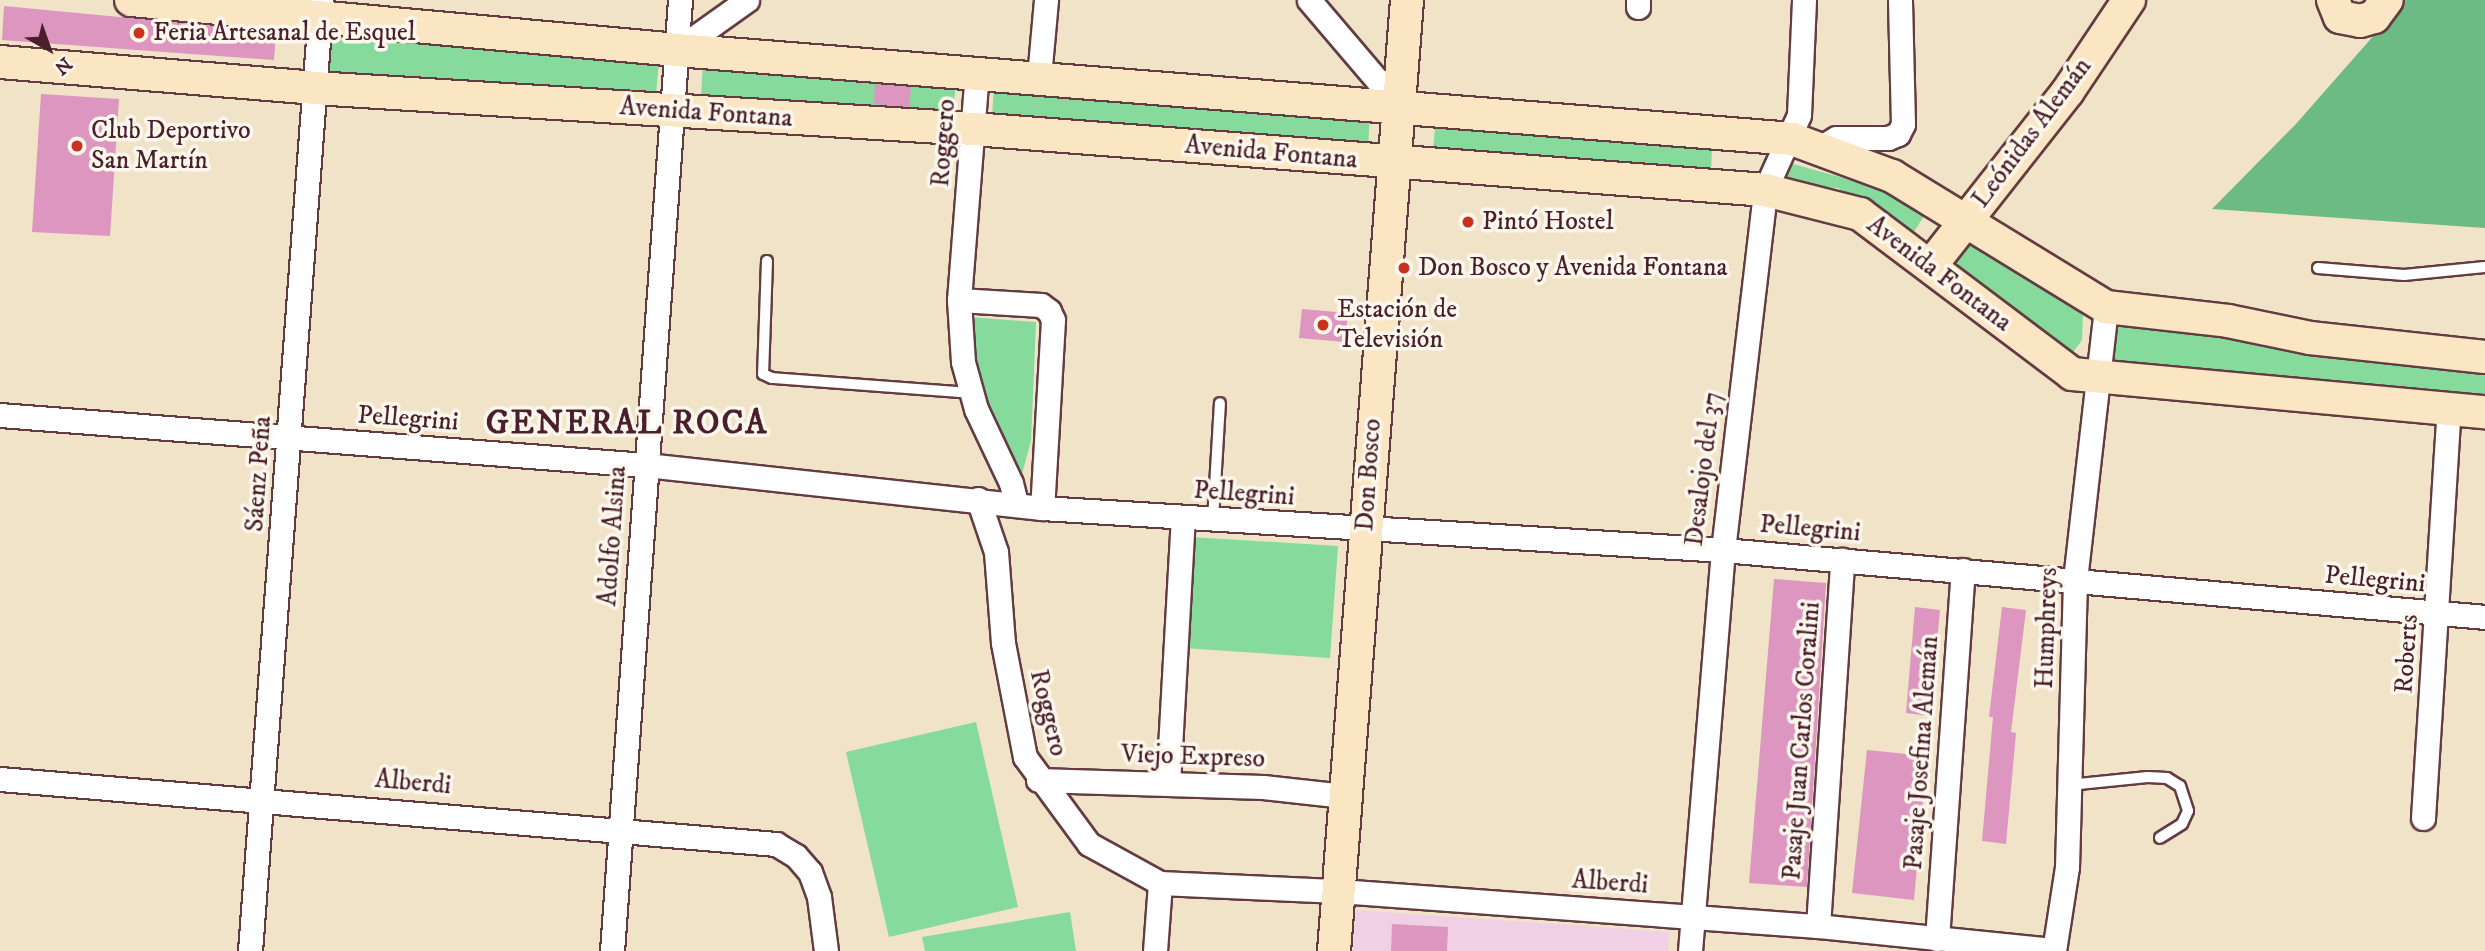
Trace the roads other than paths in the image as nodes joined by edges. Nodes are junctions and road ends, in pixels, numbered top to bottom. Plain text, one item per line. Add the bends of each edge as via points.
1 (131, 0) edge
2 (680, 0) edge
3 (747, 0) edge
4 (1046, 0) edge
5 (1309, 0) edge
6 (1407, 0) edge
7 (1804, 0) edge
8 (1900, 0) edge
9 (2129, 0) edge
10 (2333, 0) edge
11 (2387, 0) edge
12 (321, 9) edge
13 (677, 50) junction
14 (0, 62) edge
15 (977, 71) junction
16 (1039, 77) junction
17 (314, 88) junction
18 (1400, 107) junction
19 (672, 110) junction
20 (973, 129) junction
21 (1806, 143) junction
22 (1393, 163) junction
23 (1765, 190) junction
24 (1966, 220) junction
25 (767, 261) dead end
26 (1932, 264) junction
27 (2485, 267) edge
28 (2318, 268) dead end
29 (959, 300) junction
30 (2105, 307) junction
31 (2485, 357) edge
32 (2096, 376) junction
33 (971, 393) junction
34 (1220, 403) dead end
35 (2449, 410) junction
36 (2485, 412) edge
37 (0, 415) edge
38 (289, 438) junction
39 (646, 465) junction
40 (978, 499) junction
41 (1016, 503) junction
42 (1042, 508) junction
43 (1183, 518) junction
44 (1213, 520) junction
45 (1365, 530) junction
46 (1723, 550) junction
47 (1842, 560) junction
48 (1963, 570) junction
49 (2076, 580) junction
50 (2438, 614) junction
51 (2485, 617) edge
52 (0, 779) edge
53 (1038, 780) junction
54 (1168, 784) junction
55 (2069, 785) junction
56 (1345, 796) junction
57 (263, 798) junction
58 (2423, 818) dead end
59 (621, 828) junction
60 (2160, 838) dead end
61 (1160, 883) junction
62 (1339, 891) junction
63 (1692, 918) junction
64 (1818, 926) junction
65 (1937, 939) junction
66 (1878, 942) edge
67 (2054, 950) edge
68 (250, 951) edge
69 (612, 951) edge
70 (826, 951) edge
71 (1155, 951) edge
72 (1334, 951) edge
73 (1690, 951) edge

1 - 12 street, Avenida Fontana
2 - 13 street, Adolfo Alsina
3 - 13 street
4 - 16 street
5 - 18 street
6 - 18 street, Don Bosco
7 - 21 street, Desalojo del 37 via 1799,115
8 - 21 street via 1903,124 1898,134
9 - 24 street, Leónidas Alemán via 2068,91
10 - 11 street via 2340,17 2360,21 2374,18
12 - 13 street, Avenida Fontana
12 - 17 street, Sáenz Peña
13 - 15 street, Avenida Fontana
13 - 19 street, Adolfo Alsina
14 - 17 street, Avenida Fontana
15 - 16 street, Avenida Fontana
15 - 20 street, Roggero
16 - 18 street, Avenida Fontana
17 - 19 street, Avenida Fontana
17 - 38 street, Sáenz Peña
18 - 21 street, Avenida Fontana
18 - 22 street, Don Bosco
19 - 20 street, Avenida Fontana
19 - 39 street, Adolfo Alsina
20 - 22 street, Avenida Fontana
20 - 29 street, Roggero
21 - 23 street, Desalojo del 37
21 - 24 street, Avenida Fontana via 1869,165
22 - 23 street, Avenida Fontana
22 - 45 street, Don Bosco
23 - 26 street, Avenida Fontana via 1860,214
23 - 46 street, Desalojo del 37
24 - 26 street, Leónidas Alemán
24 - 30 street, Avenida Fontana
25 - 33 lane via 763,373 772,378
26 - 32 street, Avenida Fontana via 2056,367 2071,374
27 - 28 lane via 2404,275
29 - 33 street, Roggero via 963,362
29 - 42 street via 1041,305 1053,320
30 - 31 street, Avenida Fontana
30 - 32 street, Humphreys
32 - 35 street, Avenida Fontana
32 - 49 street, Humphreys
33 - 41 street, Roggero
34 - 44 lane
35 - 36 street, Avenida Fontana
35 - 50 street, Roberts
37 - 38 street, Pellegrini
38 - 39 street, Pellegrini
38 - 57 street, Sáenz Peña
39 - 40 street, Pellegrini
39 - 59 street, Adolfo Alsina
40 - 41 street, Pellegrini
40 - 53 street, Roggero via 996,552 1003,643 1017,728
41 - 42 street, Pellegrini
42 - 43 street, Pellegrini
43 - 44 street, Pellegrini
43 - 54 street
44 - 45 street, Pellegrini
45 - 46 street, Pellegrini
45 - 56 street, Don Bosco
46 - 47 street, Pellegrini
46 - 63 street, Desalojo del 37
47 - 48 street, Pellegrini
47 - 64 street, Pasaje Juan Carlos Coralini
48 - 49 street, Pellegrini
48 - 65 street, Pasaje Josefina Alemán
49 - 50 street, Pellegrini
49 - 55 street, Humphreys
50 - 51 street, Pellegrini
50 - 58 street, Roberts
52 - 57 street, Alberdi
53 - 54 street, Viejo Expreso
53 - 61 street, Roggero via 1089,844
54 - 56 street, Viejo Expreso
55 - 60 lane via 2167,778 2180,786 2188,811 2182,824
55 - 67 street, Humphreys via 2067,867
56 - 62 street, Don Bosco
57 - 59 street, Alberdi
57 - 68 street, Sáenz Peña
59 - 69 street, Adolfo Alsina
59 - 70 street, Alberdi via 776,844 810,872 819,897
61 - 62 street, Alberdi
61 - 71 street
62 - 63 street, Alberdi
62 - 72 street, Don Bosco
63 - 64 street, Alberdi
63 - 73 street, Desalojo del 37
64 - 66 street, Alberdi
65 - 66 street, Alberdi
65 - 67 street, Alberdi

